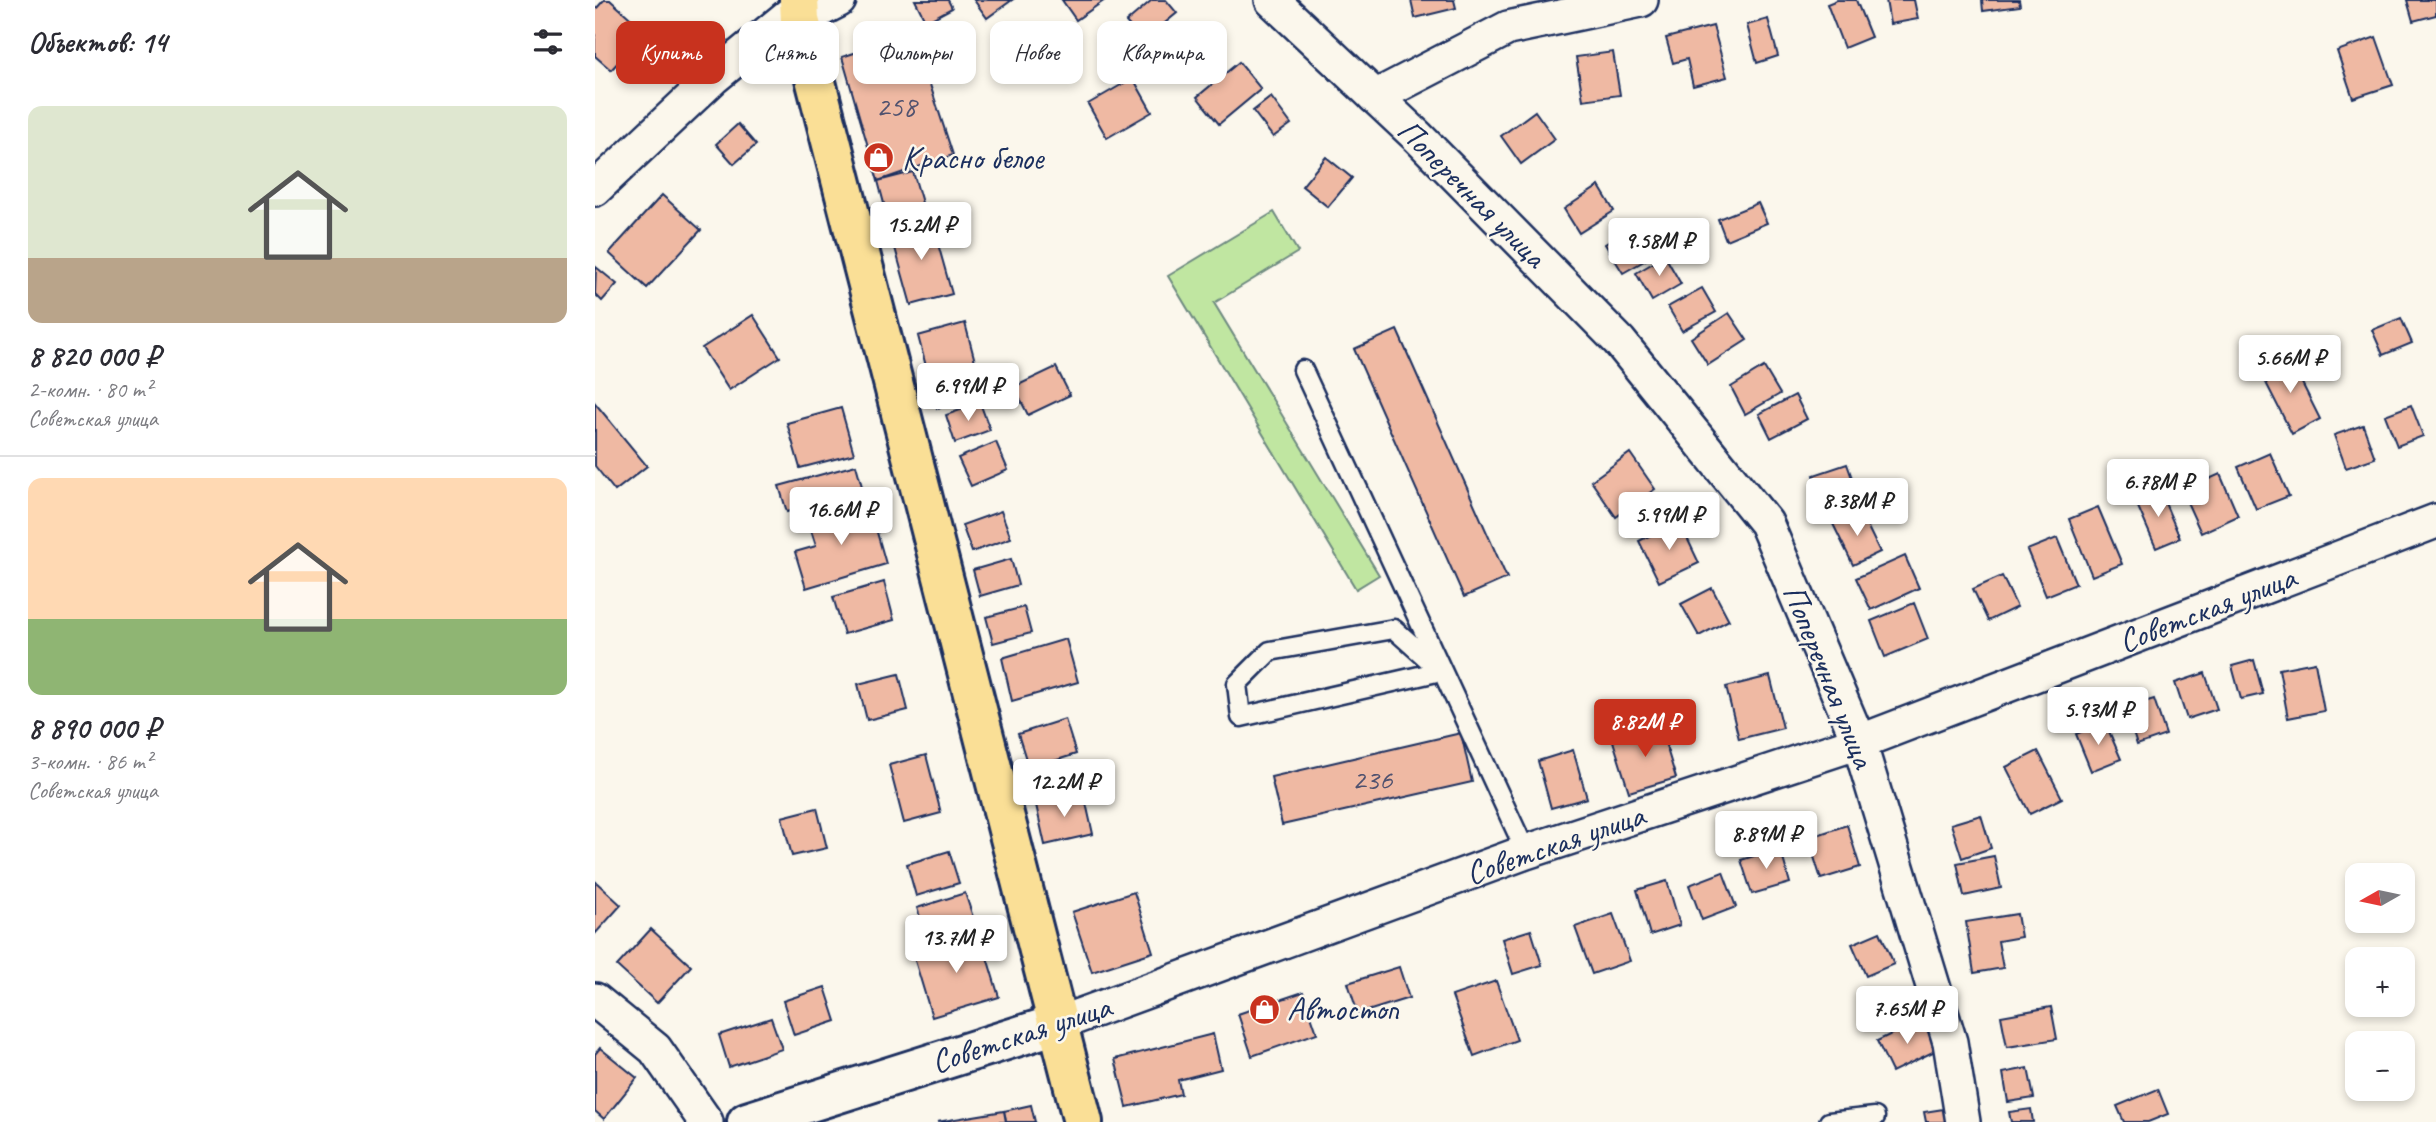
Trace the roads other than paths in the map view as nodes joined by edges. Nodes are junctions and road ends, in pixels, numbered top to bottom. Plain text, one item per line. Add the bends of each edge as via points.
1 (839, 0) edge
2 (1272, 0) edge
3 (1641, 0) edge
4 (799, 9) edge
5 (1375, 97) junction
6 (595, 189) edge
7 (1303, 370) dead end
8 (2436, 521) edge
9 (1441, 671) junction
10 (1859, 742) junction
11 (1526, 852) junction
12 (595, 1000) edge
13 (1057, 1024) junction
14 (1875, 1117) dead end
15 (706, 1122) edge
16 (747, 1122) edge
17 (1083, 1122) edge
18 (1829, 1122) edge
19 (1963, 1122) edge

1 - 4 street
2 - 5 street, Поперечная улица
3 - 5 street via 1508,28
4 - 6 street via 714,78
4 - 13 main road
5 - 10 street, Поперечная улица via 1619,341 1766,523
7 - 9 lane
8 - 10 street, Советская улица
9 - 9 lane via 1375,687 1241,717 1237,684 1270,651 1394,629
9 - 11 lane
10 - 11 street, Советская улица
10 - 19 street, Поперечная улица via 1950,1042
11 - 13 street, Советская улица
12 - 15 street via 655,1049
13 - 16 main road, Советская улица
13 - 17 main road
14 - 18 lane

